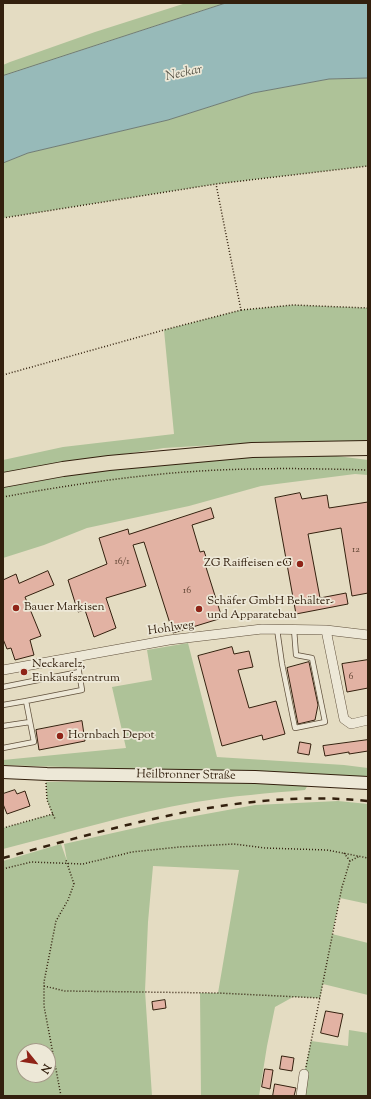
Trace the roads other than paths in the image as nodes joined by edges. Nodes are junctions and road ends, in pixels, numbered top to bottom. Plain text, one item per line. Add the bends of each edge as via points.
1 (368, 448) edge
2 (3, 480) edge
3 (294, 628) junction
4 (277, 629) junction
5 (326, 630) junction
6 (368, 635) edge
7 (78, 658) junction
8 (3, 670) edge
9 (78, 672) junction
10 (3, 687) edge
11 (26, 701) junction
12 (3, 705) edge
13 (368, 720) edge
14 (30, 722) junction
15 (3, 726) edge
16 (3, 748) edge
17 (3, 772) edge
18 (368, 783) edge
19 (304, 1074) road end
20 (301, 1096) edge

1 - 2 main road via 244,451 109,463
3 - 4 street, Hohlweg
3 - 4 lane via 296,655 312,658 325,722 295,728
3 - 5 street, Hohlweg
4 - 7 street, Hohlweg via 169,640
5 - 6 street, Hohlweg
5 - 13 street via 344,719 351,724
7 - 8 street, Hohlweg
7 - 9 lane
9 - 10 lane
9 - 11 lane via 82,690
11 - 12 lane
11 - 14 lane
14 - 15 lane
14 - 16 lane via 34,742
17 - 18 street, Heilbronner Straße via 255,777
19 - 20 street

